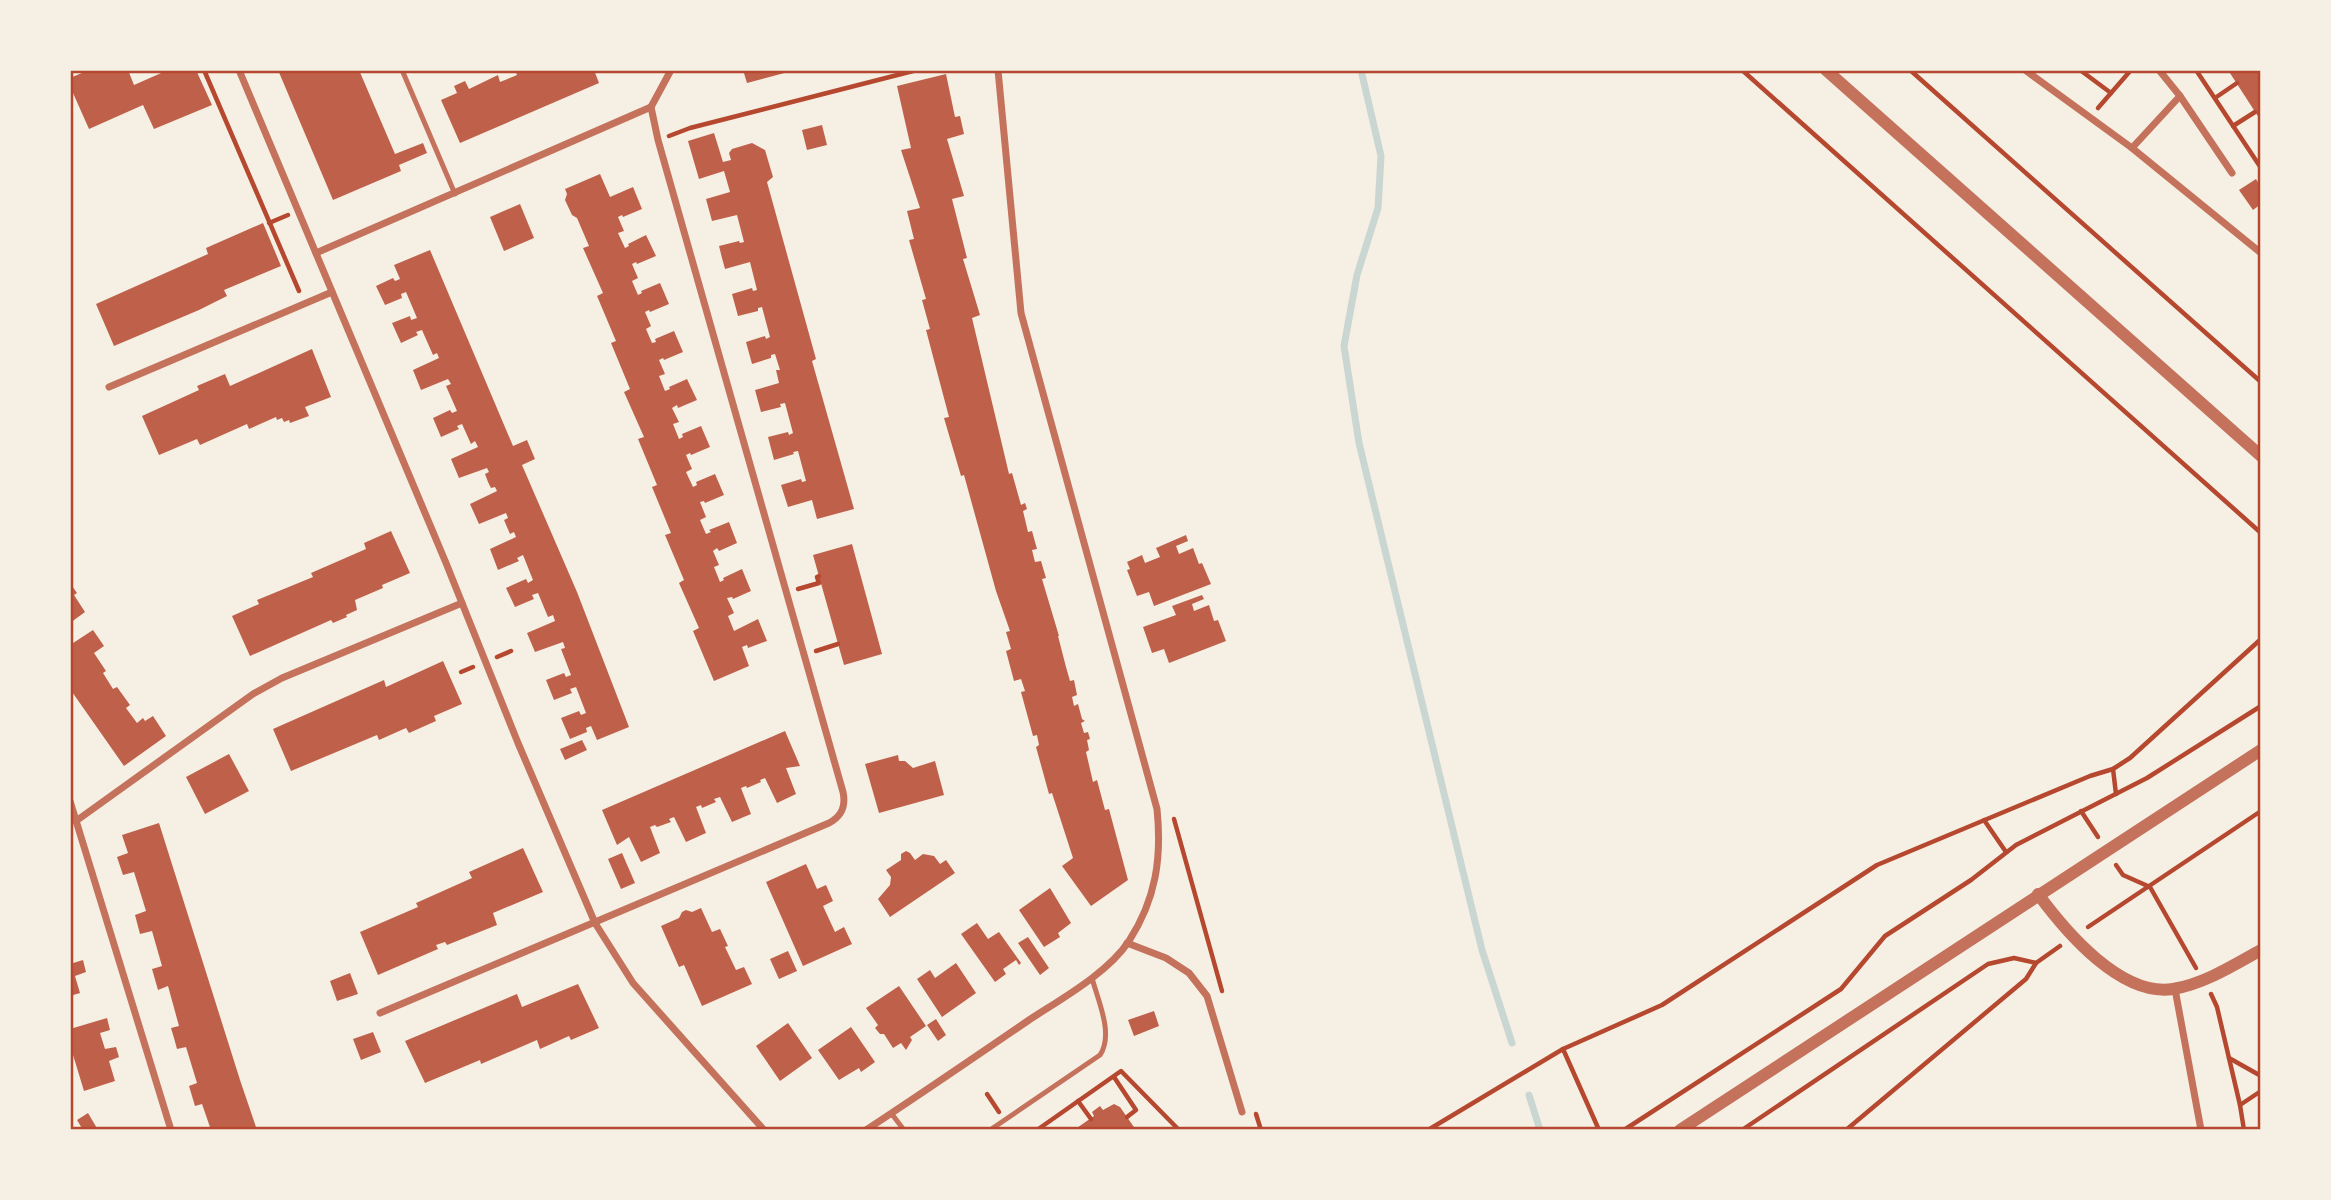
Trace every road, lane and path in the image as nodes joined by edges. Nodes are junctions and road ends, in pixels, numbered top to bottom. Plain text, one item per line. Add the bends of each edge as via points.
1 (204, 70) edge
2 (239, 70) edge
3 (402, 70) edge
4 (671, 70) edge
5 (917, 70) edge
6 (998, 70) edge
7 (1742, 70) edge
8 (1826, 70) edge
9 (1910, 70) edge
10 (2025, 70) edge
11 (2080, 70) edge
12 (2131, 70) edge
13 (2159, 70) edge
14 (2196, 70) edge
15 (2236, 83) dead end
16 (2180, 96) junction
17 (2215, 98) junction
18 (651, 107) junction
19 (2255, 112) dead end
20 (2233, 126) junction
21 (658, 140) junction
22 (2132, 148) junction
23 (2261, 169) edge
24 (2232, 173) dead end
25 (455, 194) junction
26 (316, 253) junction
27 (2261, 253) edge
28 (332, 292) junction
29 (304, 304) junction
30 (2261, 382) edge
31 (109, 387) dead end
32 (2261, 456) edge
33 (2261, 533) edge
34 (819, 576) dead end
35 (798, 589) dead end
36 (462, 603) junction
37 (2261, 639) edge
38 (838, 644) dead end
39 (815, 651) dead end
40 (2261, 706) edge
41 (2261, 750) edge
42 (2113, 769) junction
43 (2116, 794) junction
44 (70, 801) edge
45 (2261, 811) edge
46 (1174, 819) dead end
47 (1984, 820) junction
48 (76, 821) junction
49 (2006, 852) junction
50 (2150, 887) junction
51 (2038, 894) junction
52 (595, 923) junction
53 (2074, 937) junction
54 (1127, 943) junction
55 (2261, 950) edge
56 (2036, 963) junction
57 (1092, 978) junction
58 (2203, 980) junction
59 (2175, 989) junction
60 (1223, 994) dead end
61 (380, 1013) dead end
62 (1563, 1049) junction
63 (2229, 1058) junction
64 (2261, 1076) edge
65 (1114, 1077) junction
66 (2261, 1091) edge
67 (1079, 1101) junction
68 (2240, 1105) junction
69 (1255, 1108) dead end
70 (1242, 1112) dead end
71 (891, 1113) junction
72 (1127, 1116) dead end
73 (1091, 1119) dead end
74 (171, 1130) edge
75 (764, 1130) edge
76 (866, 1130) edge
77 (904, 1130) edge
78 (990, 1130) edge
79 (1037, 1130) edge
80 (1179, 1130) edge
81 (1261, 1130) edge
82 (1428, 1130) edge
83 (1599, 1130) edge
84 (1624, 1130) edge
85 (1680, 1130) edge
86 (1742, 1130) edge
87 (1846, 1130) edge
88 (2201, 1130) edge
89 (2244, 1130) edge

1 - 29 path
2 - 26 street
3 - 25 lane
4 - 18 street
5 - 21 path
6 - 54 street via 1021,313 1157,809 1159,862 1154,885
7 - 33 path
8 - 32 street
9 - 30 path
10 - 22 street
11 - 12 path via 2111,93
13 - 16 street
14 - 17 path
15 - 17 path
16 - 22 street
16 - 24 street
17 - 20 path
18 - 21 street
18 - 25 street
19 - 20 path
20 - 23 path
21 - 52 street via 844,806 829,823
22 - 27 street
25 - 26 street
26 - 28 street
28 - 29 street
28 - 36 street
29 - 31 street
34 - 35 path via 819,583
36 - 48 street via 253,694
36 - 52 street
37 - 42 path
38 - 39 path
40 - 43 path
41 - 51 street
42 - 43 path
42 - 47 path
43 - 49 path
44 - 48 street
45 - 50 path
46 - 60 path
47 - 49 path
47 - 62 path via 1877,865 1662,1005
48 - 74 street
49 - 84 path via 1885,936 1841,989
50 - 53 path
50 - 58 path
51 - 53 street
51 - 85 street
52 - 61 street
52 - 75 street via 633,983
53 - 56 path
53 - 59 street via 2131,982 2151,989
54 - 57 street
54 - 70 street via 1189,973 1208,996
55 - 58 street
56 - 86 path via 2014,958 1988,964
56 - 87 path via 2026,979
57 - 71 street
57 - 78 lane via 1106,1033 1100,1055
58 - 59 street
58 - 63 path via 2217,1007
59 - 88 street
62 - 82 path
62 - 83 path
63 - 64 path
63 - 68 path
65 - 67 path
65 - 72 path via 1136,1110
65 - 80 path via 1121,1071
66 - 68 path
67 - 73 path
67 - 79 path
68 - 89 path
69 - 81 path
71 - 76 street
71 - 77 lane

